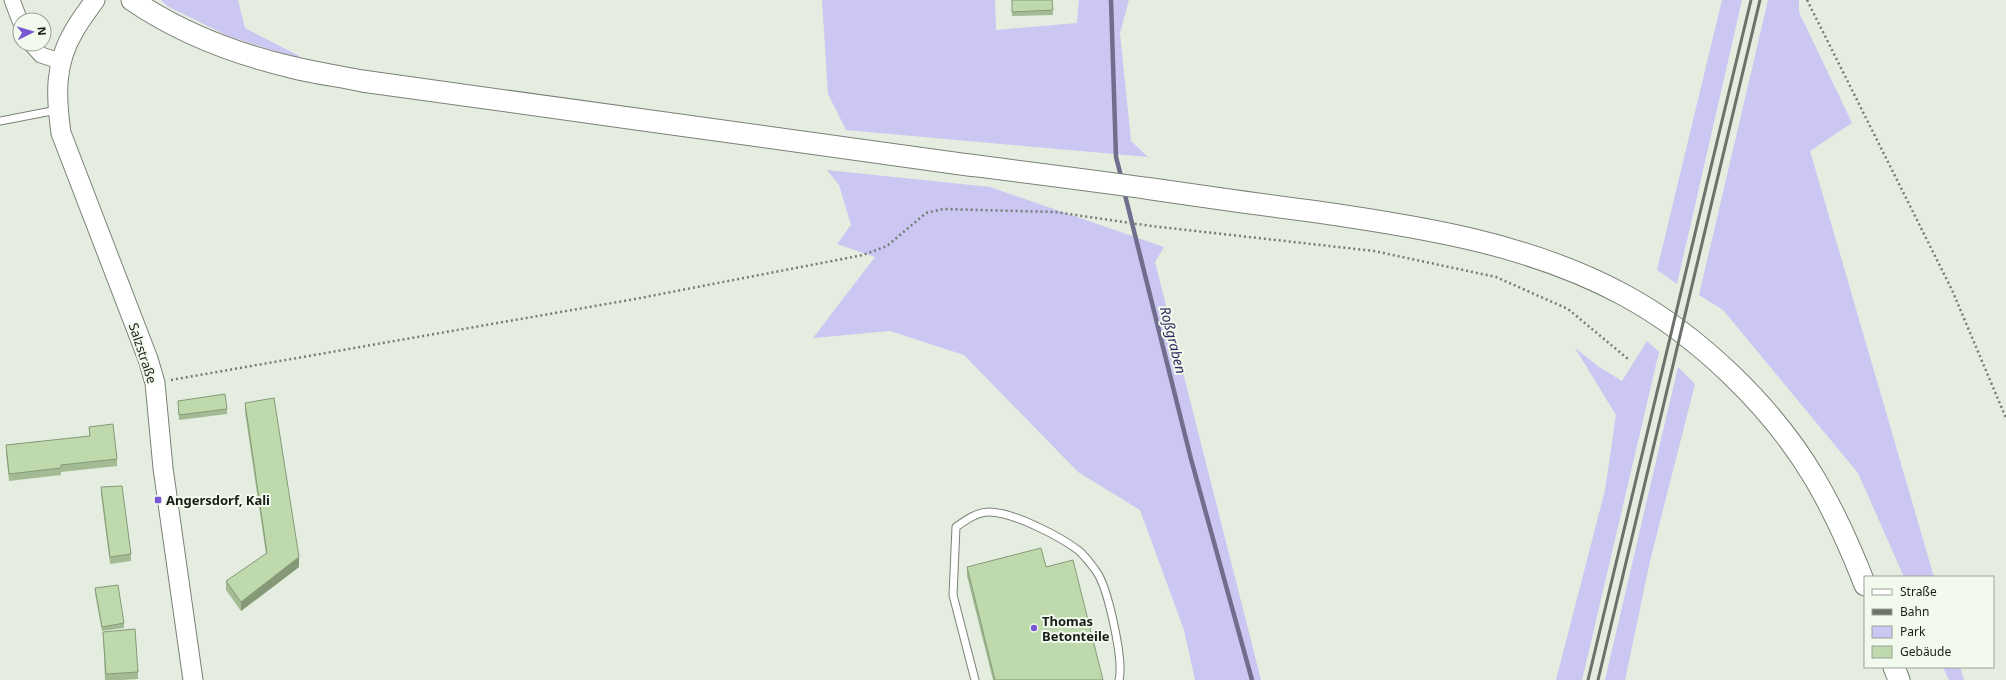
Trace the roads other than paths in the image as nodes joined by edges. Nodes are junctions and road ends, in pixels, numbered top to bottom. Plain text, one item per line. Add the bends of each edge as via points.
1 (12, 0) edge
2 (95, 0) edge
3 (132, 0) edge
4 (17, 12) edge
5 (38, 52) edge
6 (60, 61) junction
7 (58, 110) junction
8 (0, 120) edge
9 (1864, 584) edge
10 (1894, 668) edge
11 (193, 680) edge
12 (975, 680) edge
13 (1119, 680) edge
14 (1899, 680) edge

1 - 4 street
2 - 6 street, Salzstraße via 74,31
3 - 9 main road via 202,38 290,67 355,80 1346,216 1442,234 1538,258 1578,272 1625,295 1654,313 1692,340 1758,403 1813,476 1834,514
5 - 6 street
6 - 7 street, Salzstraße via 56,101
7 - 8 lane
7 - 11 street, Salzstraße via 61,133 155,383 165,483
10 - 14 main road
12 - 13 lane via 952,595 956,527 973,516 989,512 1019,518 1054,536 1079,551 1097,573 1108,604 1117,644 1121,673

